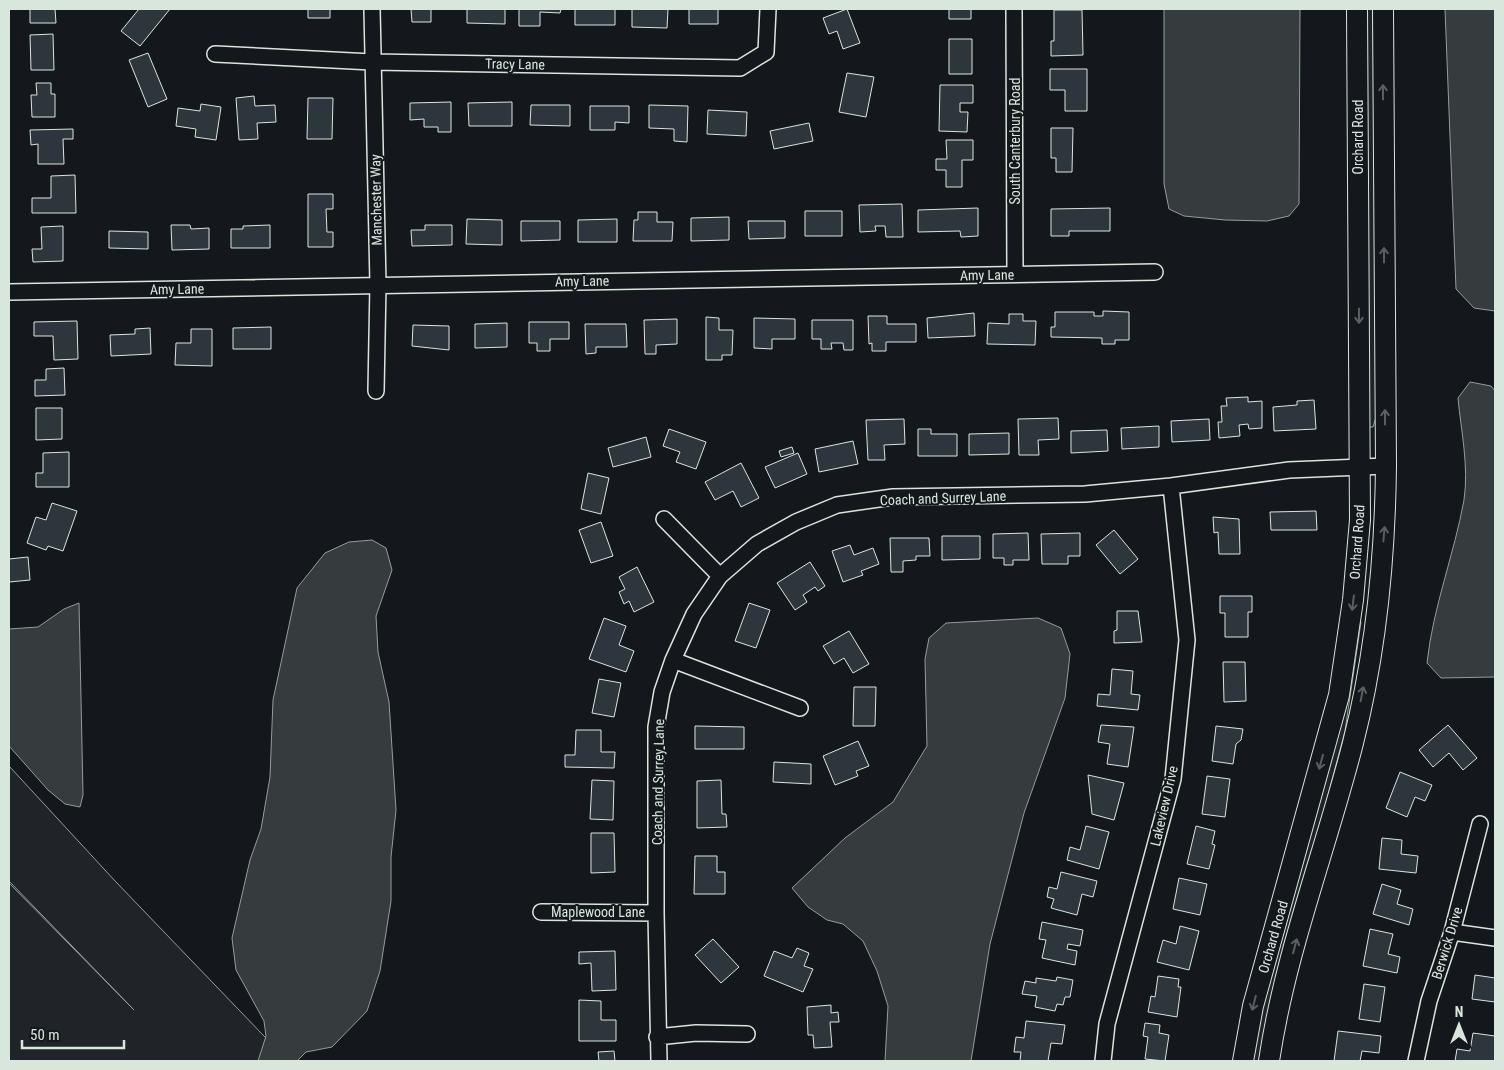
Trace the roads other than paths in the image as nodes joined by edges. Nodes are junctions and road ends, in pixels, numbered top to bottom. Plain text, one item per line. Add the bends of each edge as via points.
1 (372, 9) edge
2 (768, 9) edge
3 (1014, 9) edge
4 (1357, 9) edge
5 (1383, 9) edge
6 (216, 54) dead end
7 (372, 62) junction
8 (1155, 272) dead end
9 (1015, 274) junction
10 (378, 284) junction
11 (9, 292) edge
12 (376, 391) dead end
13 (1386, 466) junction
14 (1360, 467) junction
15 (1171, 486) junction
16 (664, 519) dead end
17 (720, 576) junction
18 (673, 660) junction
19 (800, 708) dead end
20 (1480, 824) dead end
21 (541, 912) dead end
22 (656, 913) junction
23 (1452, 932) junction
24 (1495, 938) edge
25 (747, 1034) dead end
26 (657, 1037) junction
27 (659, 1061) edge
28 (1103, 1061) edge
29 (1243, 1061) edge
30 (1269, 1061) edge
31 (1416, 1061) edge

1 - 7 street, Manchester Way
2 - 7 street, Tracy Lane via 766,52 740,68
3 - 9 street, South Canterbury Road
4 -> 14 main road, Orchard Road
13 -> 5 main road, Orchard Road
6 - 7 street, Tracy Lane
7 - 10 street, Manchester Way
8 - 9 street, Amy Lane
9 - 10 street, Amy Lane
10 - 11 street, Amy Lane
10 - 12 street, Manchester Way
13 - 14 street, Coach and Surrey Lane
30 -> 13 main road, Orchard Road via 1279,1007 1353,742 1374,638 1385,524
14 - 15 street, Coach and Surrey Lane via 1289,470
14 -> 29 main road, Orchard Road via 1360,520 1354,590 1339,695 1253,1006
15 - 17 street, Coach and Surrey Lane via 1085,494 893,498 837,505 796,522 757,544
15 - 28 street, Lakeview Drive via 1186,640 1173,779 1107,1024
16 - 17 street
17 - 18 street, Coach and Surrey Lane via 694,614
18 - 19 street
18 - 22 street, Coach and Surrey Lane via 662,692 656,727
20 - 23 street, Berwick Drive
21 - 22 street, Maplewood Lane
22 - 26 street, Coach and Surrey Lane
23 - 24 street
23 - 31 street, Berwick Drive via 1429,1000
25 - 26 street
26 - 27 street, Coach and Surrey Lane

